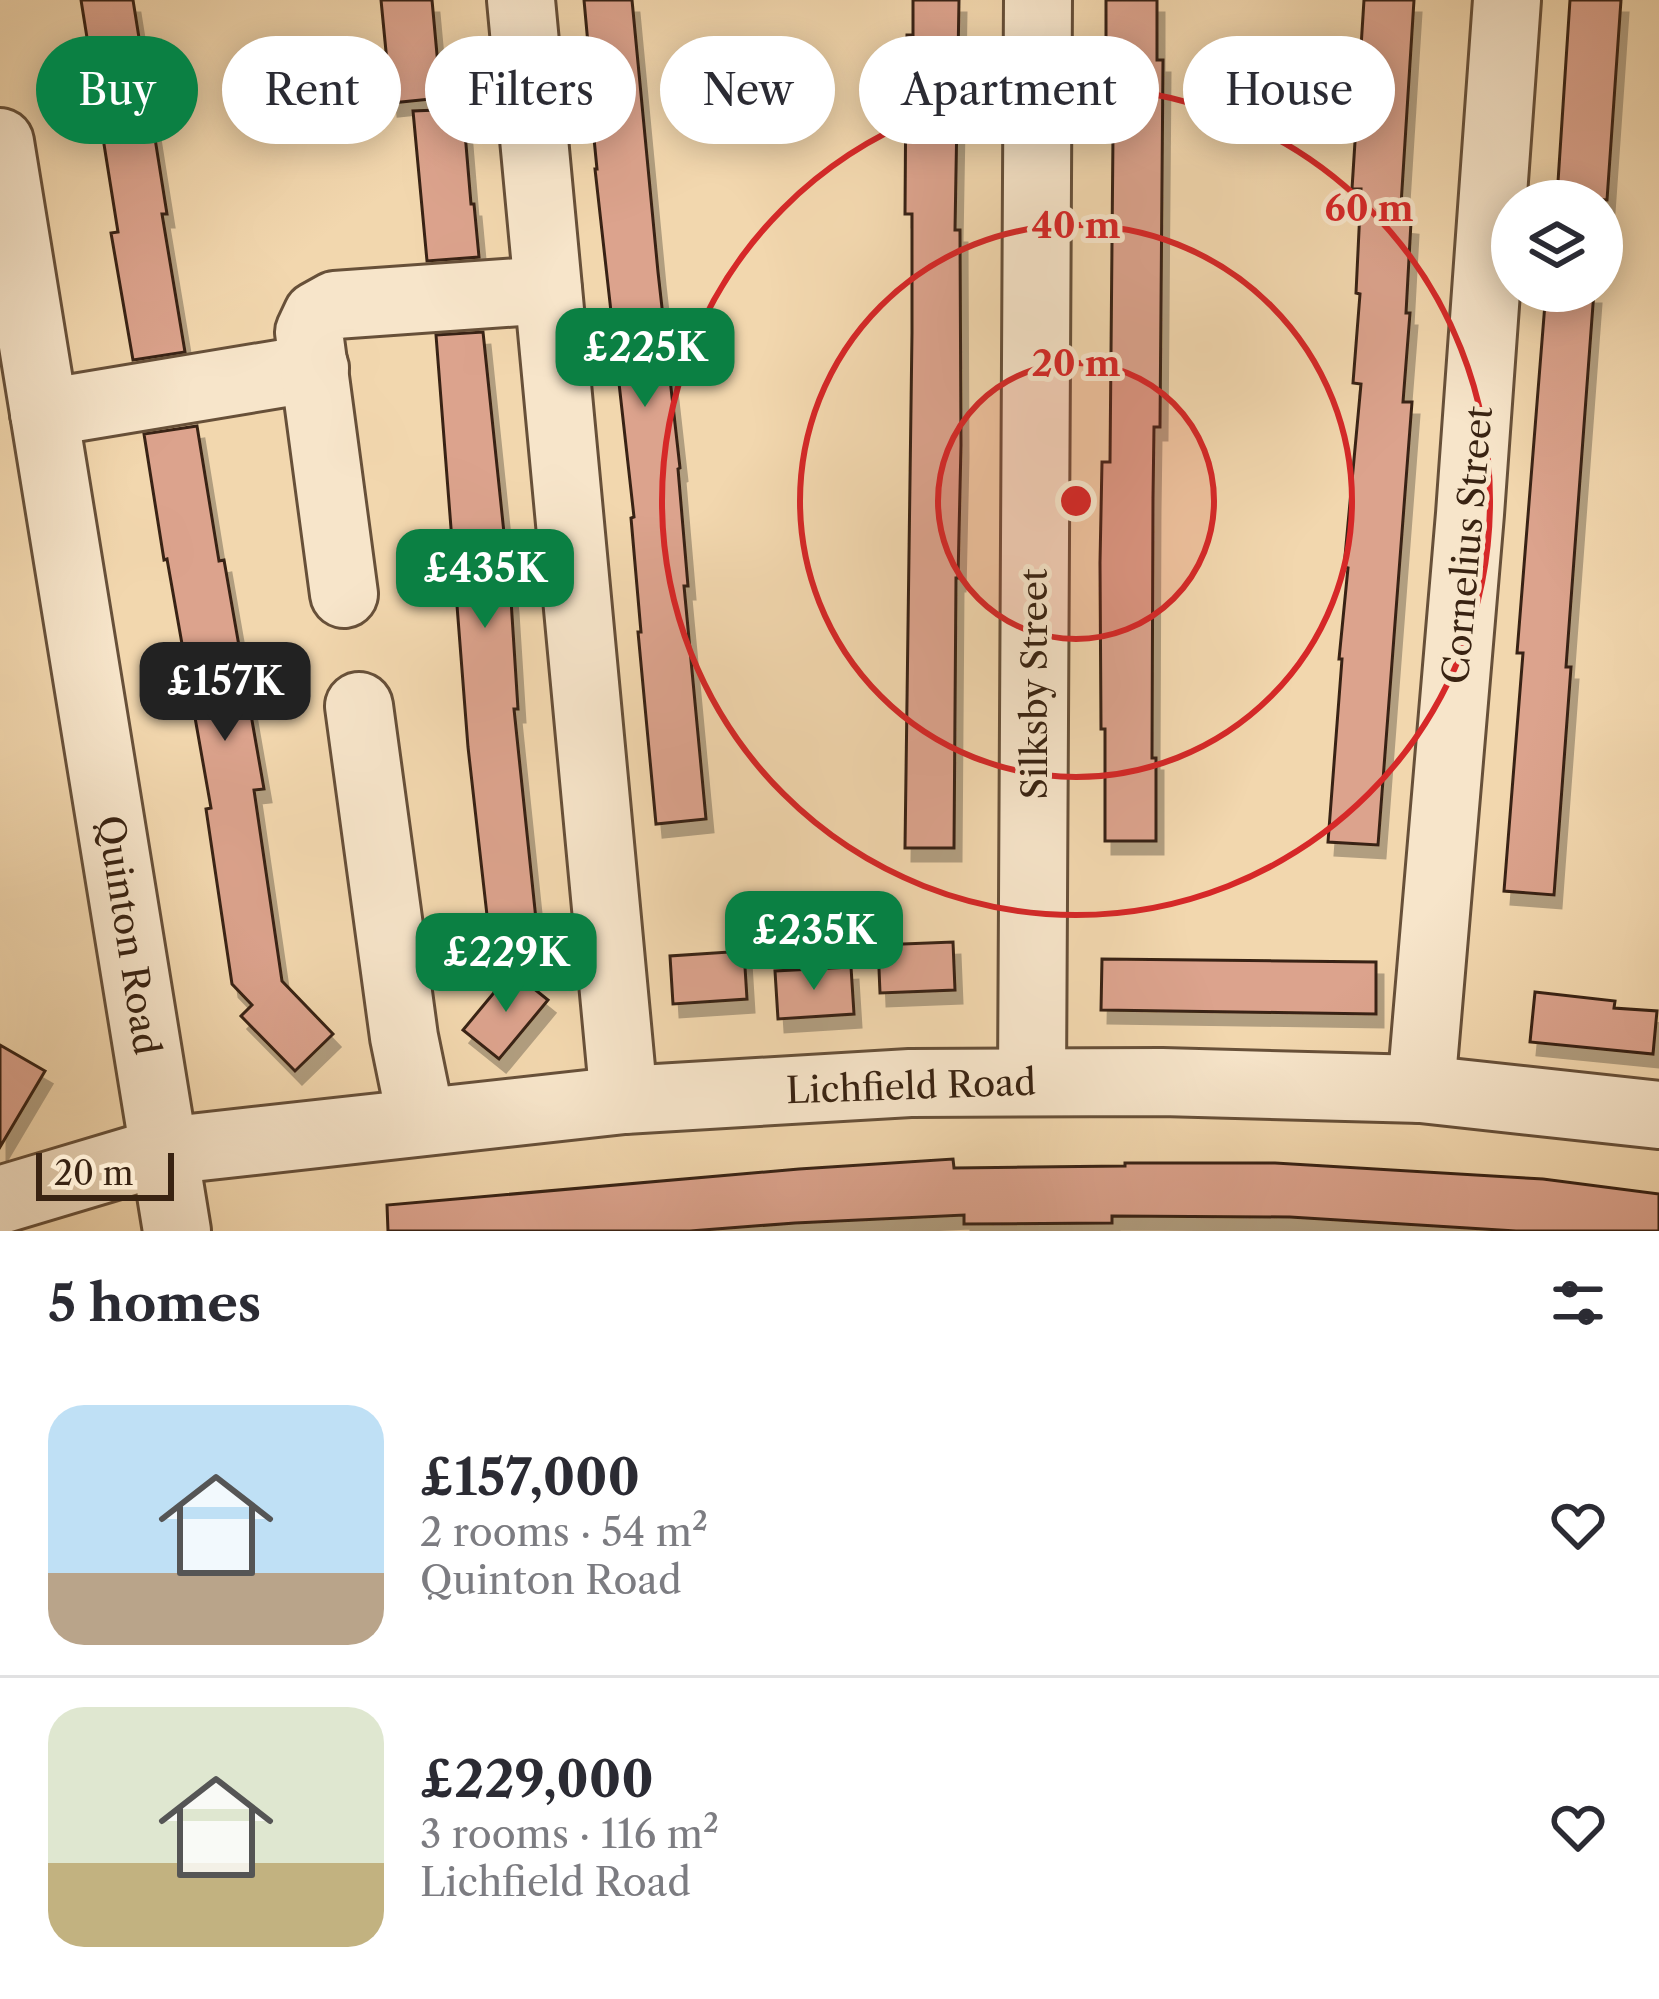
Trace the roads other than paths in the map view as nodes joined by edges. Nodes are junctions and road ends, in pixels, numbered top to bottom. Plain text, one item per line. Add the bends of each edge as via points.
1 (521, 0) edge
2 (1038, 0) edge
3 (1507, 0) edge
4 (0, 142) edge
5 (548, 290) junction
6 (315, 368) junction
7 (44, 413) junction
8 (344, 594) dead end
9 (359, 706) dead end
10 (475, 1070) dead end
11 (1031, 1080) junction
12 (1421, 1089) junction
13 (600, 1102) junction
14 (1659, 1115) edge
15 (421, 1120) junction
16 (164, 1151) junction
17 (15, 1195) edge
18 (177, 1231) edge

1 - 5 street
2 - 11 street, Silksby Street
3 - 12 street, Cornelius Street
4 - 7 street, Quinton Road
5 - 6 street via 335,305 317,315 309,332
5 - 13 street
6 - 7 street
6 - 8 street
7 - 16 street, Quinton Road
9 - 15 street
10 - 13 street via 543,1068
11 - 12 street, Lichfield Road
11 - 13 street, Lichfield Road
12 - 14 street, Lichfield Road
13 - 15 street, Lichfield Road
15 - 16 street, Lichfield Road
16 - 17 street, Lichfield Road
16 - 18 street, Quinton Road

